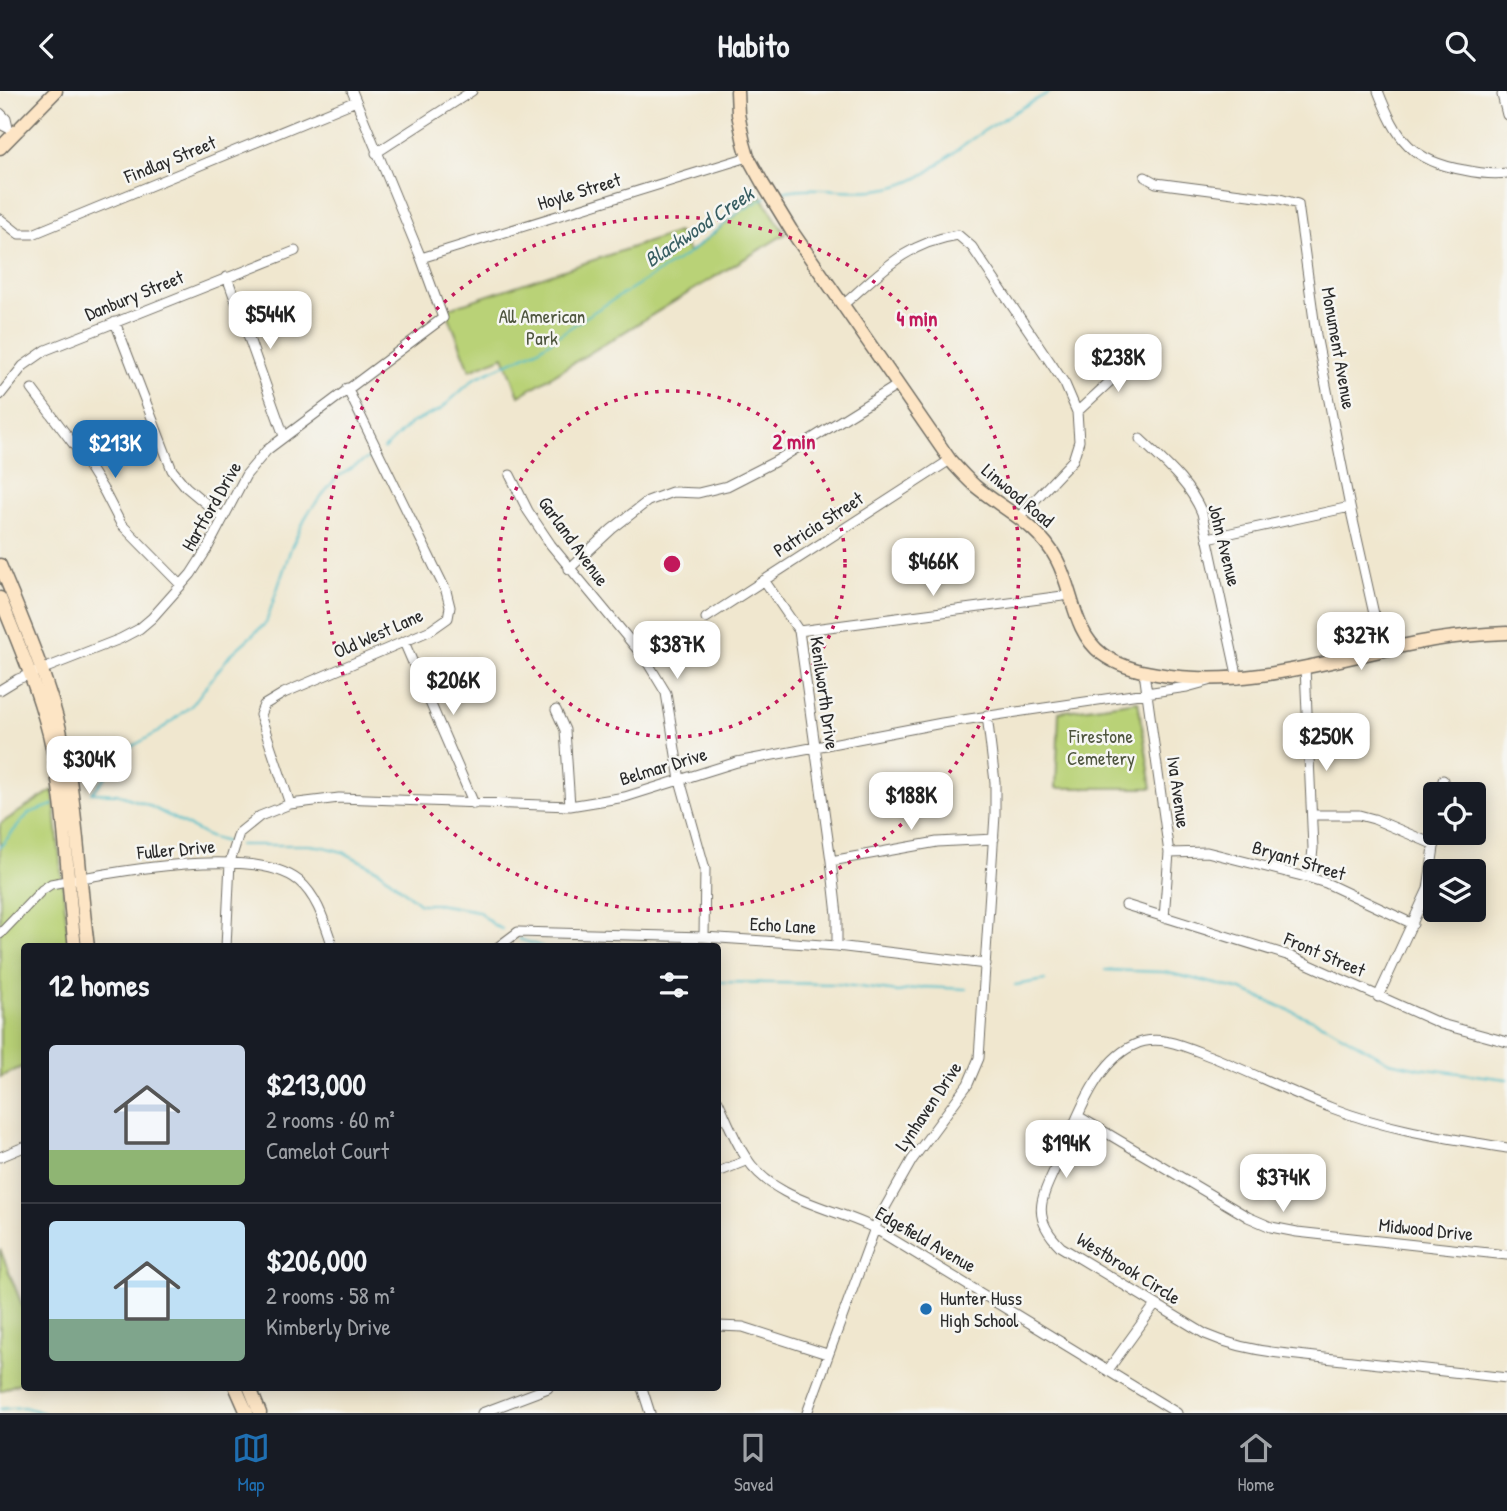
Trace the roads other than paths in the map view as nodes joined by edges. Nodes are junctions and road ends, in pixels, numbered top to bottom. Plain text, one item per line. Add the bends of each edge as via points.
1 (56, 91) edge
2 (352, 91) edge
3 (472, 91) edge
4 (737, 91) edge
5 (1378, 91) edge
6 (1503, 95) dead end
7 (356, 101) junction
8 (0, 113) edge
9 (1507, 115) edge
10 (7, 128) edge
11 (0, 148) edge
12 (376, 153) junction
13 (748, 157) junction
14 (1507, 173) edge
15 (1145, 177) dead end
16 (0, 219) edge
17 (295, 251) dead end
18 (421, 258) junction
19 (227, 277) junction
20 (843, 305) junction
21 (116, 322) junction
22 (1134, 353) dead end
23 (898, 384) junction
24 (347, 388) junction
25 (32, 389) dead end
26 (0, 395) edge
27 (1077, 412) junction
28 (284, 436) junction
29 (1140, 439) dead end
30 (950, 460) junction
31 (510, 475) dead end
32 (1350, 507) junction
33 (222, 517) junction
34 (1019, 517) junction
35 (1208, 538) junction
36 (0, 565) edge
37 (569, 569) junction
38 (764, 580) junction
39 (181, 585) junction
40 (1070, 595) junction
41 (0, 598) edge
42 (706, 618) dead end
43 (799, 631) junction
44 (1507, 633) edge
45 (404, 642) junction
46 (1382, 650) junction
47 (1305, 667) junction
48 (36, 672) junction
49 (1143, 672) junction
50 (1238, 679) junction
51 (1214, 680) junction
52 (0, 690) edge
53 (1147, 693) junction
54 (556, 710) dead end
55 (987, 715) junction
56 (814, 748) junction
57 (680, 780) junction
58 (290, 804) junction
59 (474, 804) junction
60 (570, 806) junction
61 (1312, 815) junction
62 (993, 839) junction
63 (1423, 840) edge
64 (1435, 845) edge
65 (1169, 853) junction
66 (831, 861) junction
67 (230, 862) junction
68 (1310, 878) junction
69 (74, 880) junction
70 (1126, 905) dead end
71 (1164, 918) junction
72 (1413, 924) junction
73 (0, 934) edge
74 (704, 937) junction
75 (75, 943) edge
76 (87, 943) edge
77 (226, 943) edge
78 (330, 943) edge
79 (503, 943) edge
80 (837, 946) junction
81 (986, 964) junction
82 (1378, 997) junction
83 (1507, 1042) edge
84 (721, 1107) edge
85 (1078, 1116) junction
86 (21, 1148) edge
87 (1507, 1148) edge
88 (0, 1157) edge
89 (748, 1160) junction
90 (721, 1171) edge
91 (874, 1228) junction
92 (1507, 1255) edge
93 (1155, 1305) junction
94 (721, 1326) edge
95 (827, 1354) junction
96 (1108, 1370) junction
97 (1507, 1378) edge
98 (237, 1391) edge
99 (251, 1391) edge
100 (537, 1391) edge
101 (643, 1391) edge
102 (247, 1413) edge
103 (260, 1413) edge
104 (482, 1413) edge
105 (650, 1413) edge
106 (807, 1413) edge
107 (1177, 1413) edge

1 - 10 main road
2 - 7 street
3 - 12 street
4 - 13 main road, Linwood Road
5 - 14 street via 1396,131 1428,161 1469,171
6 - 9 street
7 - 12 street
7 - 16 street, Findlay Street via 33,234 19,234
8 - 10 street
10 - 11 main road
12 - 18 street
13 - 18 street, Hoyle Street
13 - 20 main road, Linwood Road
15 - 32 street, Monument Avenue via 1156,183 1298,204 1316,335
17 - 19 street, Danbury Street
18 - 24 street, Hartford Drive via 443,318
19 - 21 street, Danbury Street
19 - 28 street
20 - 23 main road, Linwood Road
20 - 27 street via 907,251 947,236 963,237 1065,384
21 - 26 street, Danbury Street via 46,351 16,373
21 - 33 street via 172,470
22 - 27 street
23 - 30 main road, Linwood Road
23 - 37 street via 776,461 727,486 698,493 672,492 648,501
24 - 28 street, Hartford Drive
24 - 45 street, Old West Lane via 450,607 448,618
25 - 39 street via 81,454 121,524
27 - 34 street via 1079,441 1073,460
28 - 33 street, Hartford Drive via 246,475
29 - 35 street, John Avenue via 1192,492
30 - 34 main road, Linwood Road via 975,486
30 - 38 street, Patricia Street
31 - 37 street, Garland Avenue via 528,511
32 - 35 street
32 - 46 street, Monument Avenue
33 - 39 street, Hartford Drive via 207,549
34 - 40 main road, Linwood Road via 1049,547
35 - 50 street, John Avenue
36 - 48 main road
37 - 57 street, Garland Avenue via 660,681 670,706
38 - 42 street, Patricia Street
38 - 43 street, Kenilworth Drive
39 - 48 street, Hartford Drive via 138,629
40 - 43 street
40 - 49 main road, Linwood Road via 1092,643 1114,661
41 - 48 main road
43 - 56 street, Kenilworth Drive
44 - 46 main road, Linwood Road
45 - 58 street, Old West Lane via 264,705 260,715
45 - 59 street
46 - 47 main road, Linwood Road
47 - 50 main road, Linwood Road
47 - 61 street
48 - 52 street, Hartford Drive
48 - 69 main road via 59,725 68,765
49 - 51 main road, Linwood Road
49 - 53 street, Iva Avenue
50 - 51 main road, Linwood Road
51 - 53 street, Belmar Drive
53 - 55 street, Belmar Drive
53 - 65 street, Iva Avenue
54 - 60 street via 565,730
55 - 56 street, Belmar Drive
55 - 62 street, Lynhaven Drive via 995,782
56 - 57 street, Belmar Drive via 737,762
56 - 66 street, Kenilworth Drive
57 - 60 street, Belmar Drive via 625,797
57 - 74 street, Garland Avenue via 704,861
58 - 59 street, Belmar Drive via 339,798
58 - 67 street, Belmar Drive via 248,824 239,833
59 - 60 street, Belmar Drive
61 - 63 street via 1359,815
61 - 68 street
62 - 66 street via 937,842
62 - 81 street, Lynhaven Drive
64 - 72 street via 1428,889
65 - 68 street, Bryant Street via 1207,852
65 - 71 street, Iva Avenue
66 - 80 street, Kenilworth Drive
67 - 69 street, Fuller Drive via 173,865
67 - 77 street, Belmar Drive
67 - 78 street, Fuller Drive via 277,870 298,880 313,898
68 - 72 street, Bryant Street
69 - 73 street, Fuller Drive via 42,890
69 - 75 main road
69 - 76 main road
70 - 71 street, Front Street
71 - 82 street, Front Street via 1290,956
72 - 82 street
74 - 79 street, Echo Lane via 518,932
74 - 80 street, Echo Lane
80 - 81 street, Echo Lane
81 - 91 street, Lynhaven Drive via 981,1044 973,1076 912,1160
82 - 83 street, Front Street via 1441,1024
84 - 89 street, Edgefield Avenue
85 - 87 street, Westbrook Circle via 1116,1055 1137,1043 1163,1041 1380,1123
85 - 92 street, Midwood Drive via 1271,1227
85 - 93 street, Westbrook Circle via 1042,1195 1043,1222 1061,1247
86 - 88 street
89 - 90 street
89 - 91 street, Edgefield Avenue via 792,1196
91 - 95 street, Lynhaven Drive
91 - 96 street, Edgefield Avenue
93 - 96 street
93 - 97 street, Westbrook Circle via 1205,1335 1249,1349
94 - 95 street via 743,1327
95 - 106 street, Lynhaven Drive
96 - 107 street, Edgefield Avenue
98 - 102 main road
99 - 103 main road
100 - 104 street
101 - 105 street

